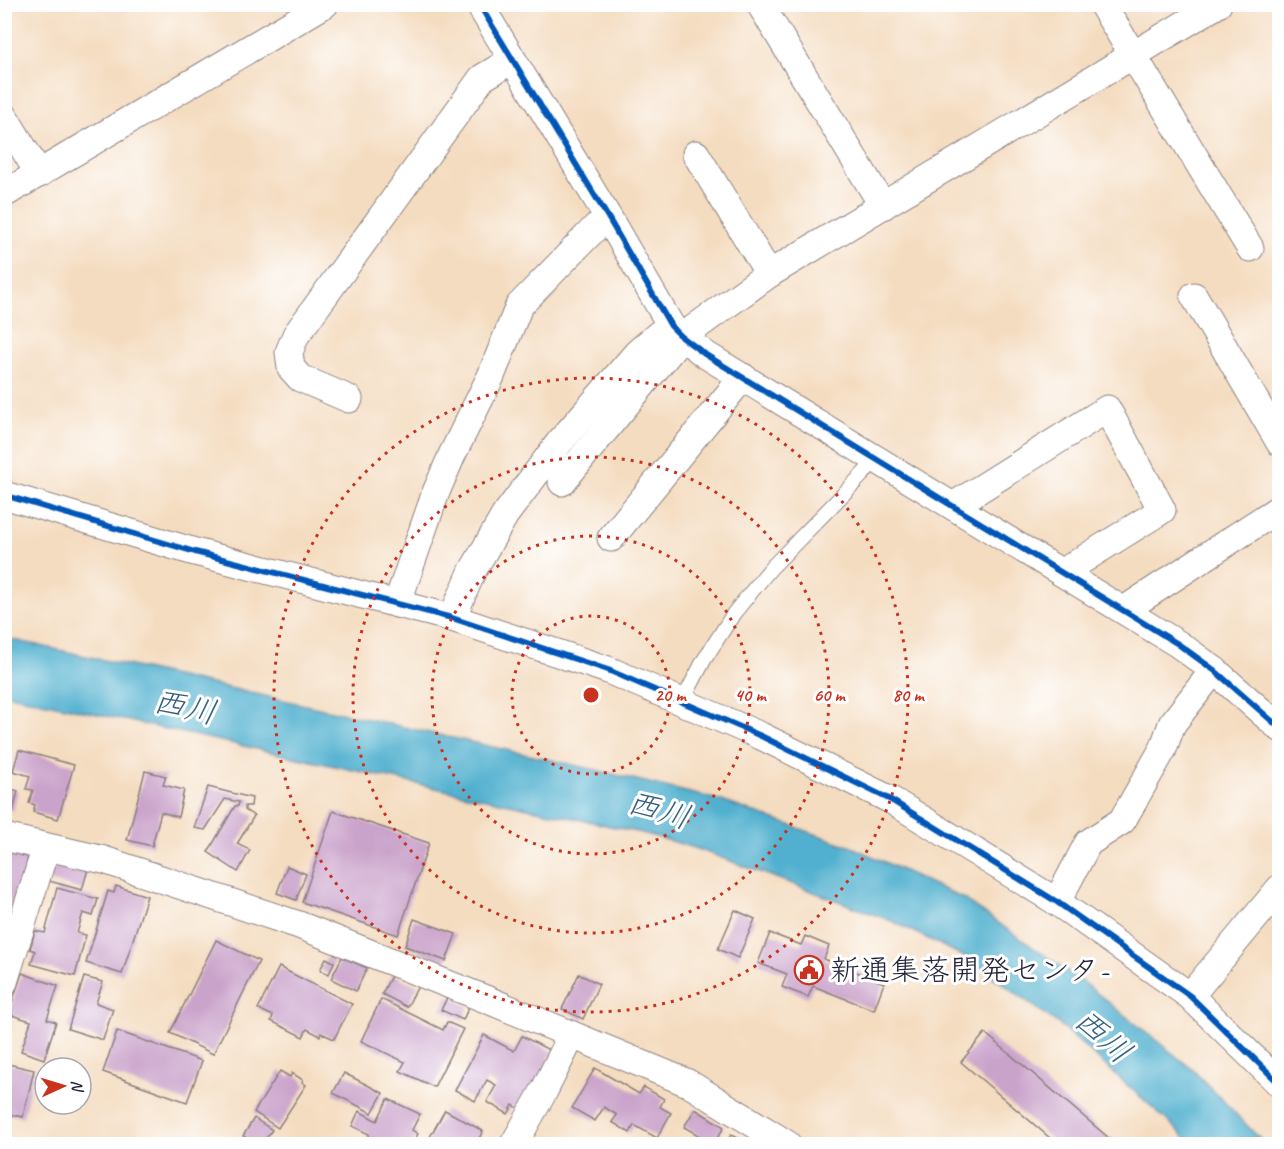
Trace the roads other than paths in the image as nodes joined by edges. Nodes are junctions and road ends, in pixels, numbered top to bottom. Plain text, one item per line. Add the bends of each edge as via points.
1 (325, 4) edge
2 (479, 4) edge
3 (760, 4) edge
4 (1102, 4) edge
5 (1218, 4) edge
6 (1133, 56) junction
7 (512, 60) junction
8 (4, 116) edge
9 (696, 154) dead end
10 (39, 174) junction
11 (4, 194) edge
12 (883, 206) junction
13 (609, 219) junction
14 (1250, 248) dead end
15 (769, 274) junction
16 (1194, 296) dead end
17 (676, 331) junction
18 (743, 377) junction
19 (349, 399) dead end
20 (1280, 443) edge
21 (875, 459) junction
22 (562, 482) dead end
23 (4, 495) edge
24 (953, 506) junction
25 (1280, 508) edge
26 (611, 538) dead end
27 (1063, 572) junction
28 (397, 604) junction
29 (1124, 610) junction
30 (452, 618) junction
31 (1214, 670) junction
32 (682, 702) junction
33 (1280, 729) edge
34 (4, 837) edge
35 (46, 848) junction
36 (1280, 888) edge
37 (1058, 902) junction
38 (4, 982) edge
39 (1190, 996) junction
40 (572, 1035) junction
41 (1280, 1084) edge
42 (514, 1144) edge
43 (787, 1144) edge

1 - 10 street
2 - 7 street
3 - 12 street
4 - 6 street
5 - 6 street
6 - 12 street
6 - 14 street
7 - 13 street
7 - 19 street via 482,78 296,335 289,352 291,368 300,378
8 - 10 street
9 - 15 street
10 - 11 street
12 - 15 street
13 - 17 street
13 - 28 street via 596,227 519,306 436,492
15 - 17 street
16 - 20 street
17 - 18 street
17 - 22 street
17 - 30 street via 659,334 637,353 558,443 505,514 473,570
18 - 21 street
18 - 26 street
21 - 24 street
21 - 32 lane via 771,568 734,613
23 - 28 street via 195,552
24 - 27 street
24 - 27 street via 1107,409 1162,510
25 - 29 street
27 - 29 street
28 - 30 street
29 - 31 street
30 - 32 street via 608,670
31 - 33 street
31 - 37 street via 1172,724 1163,749 1122,821 1088,843
32 - 37 street via 891,800
34 - 35 street
35 - 38 street
35 - 40 street via 104,860 299,925
36 - 39 street
37 - 39 street
39 - 41 street
40 - 42 street
40 - 43 street via 688,1083

